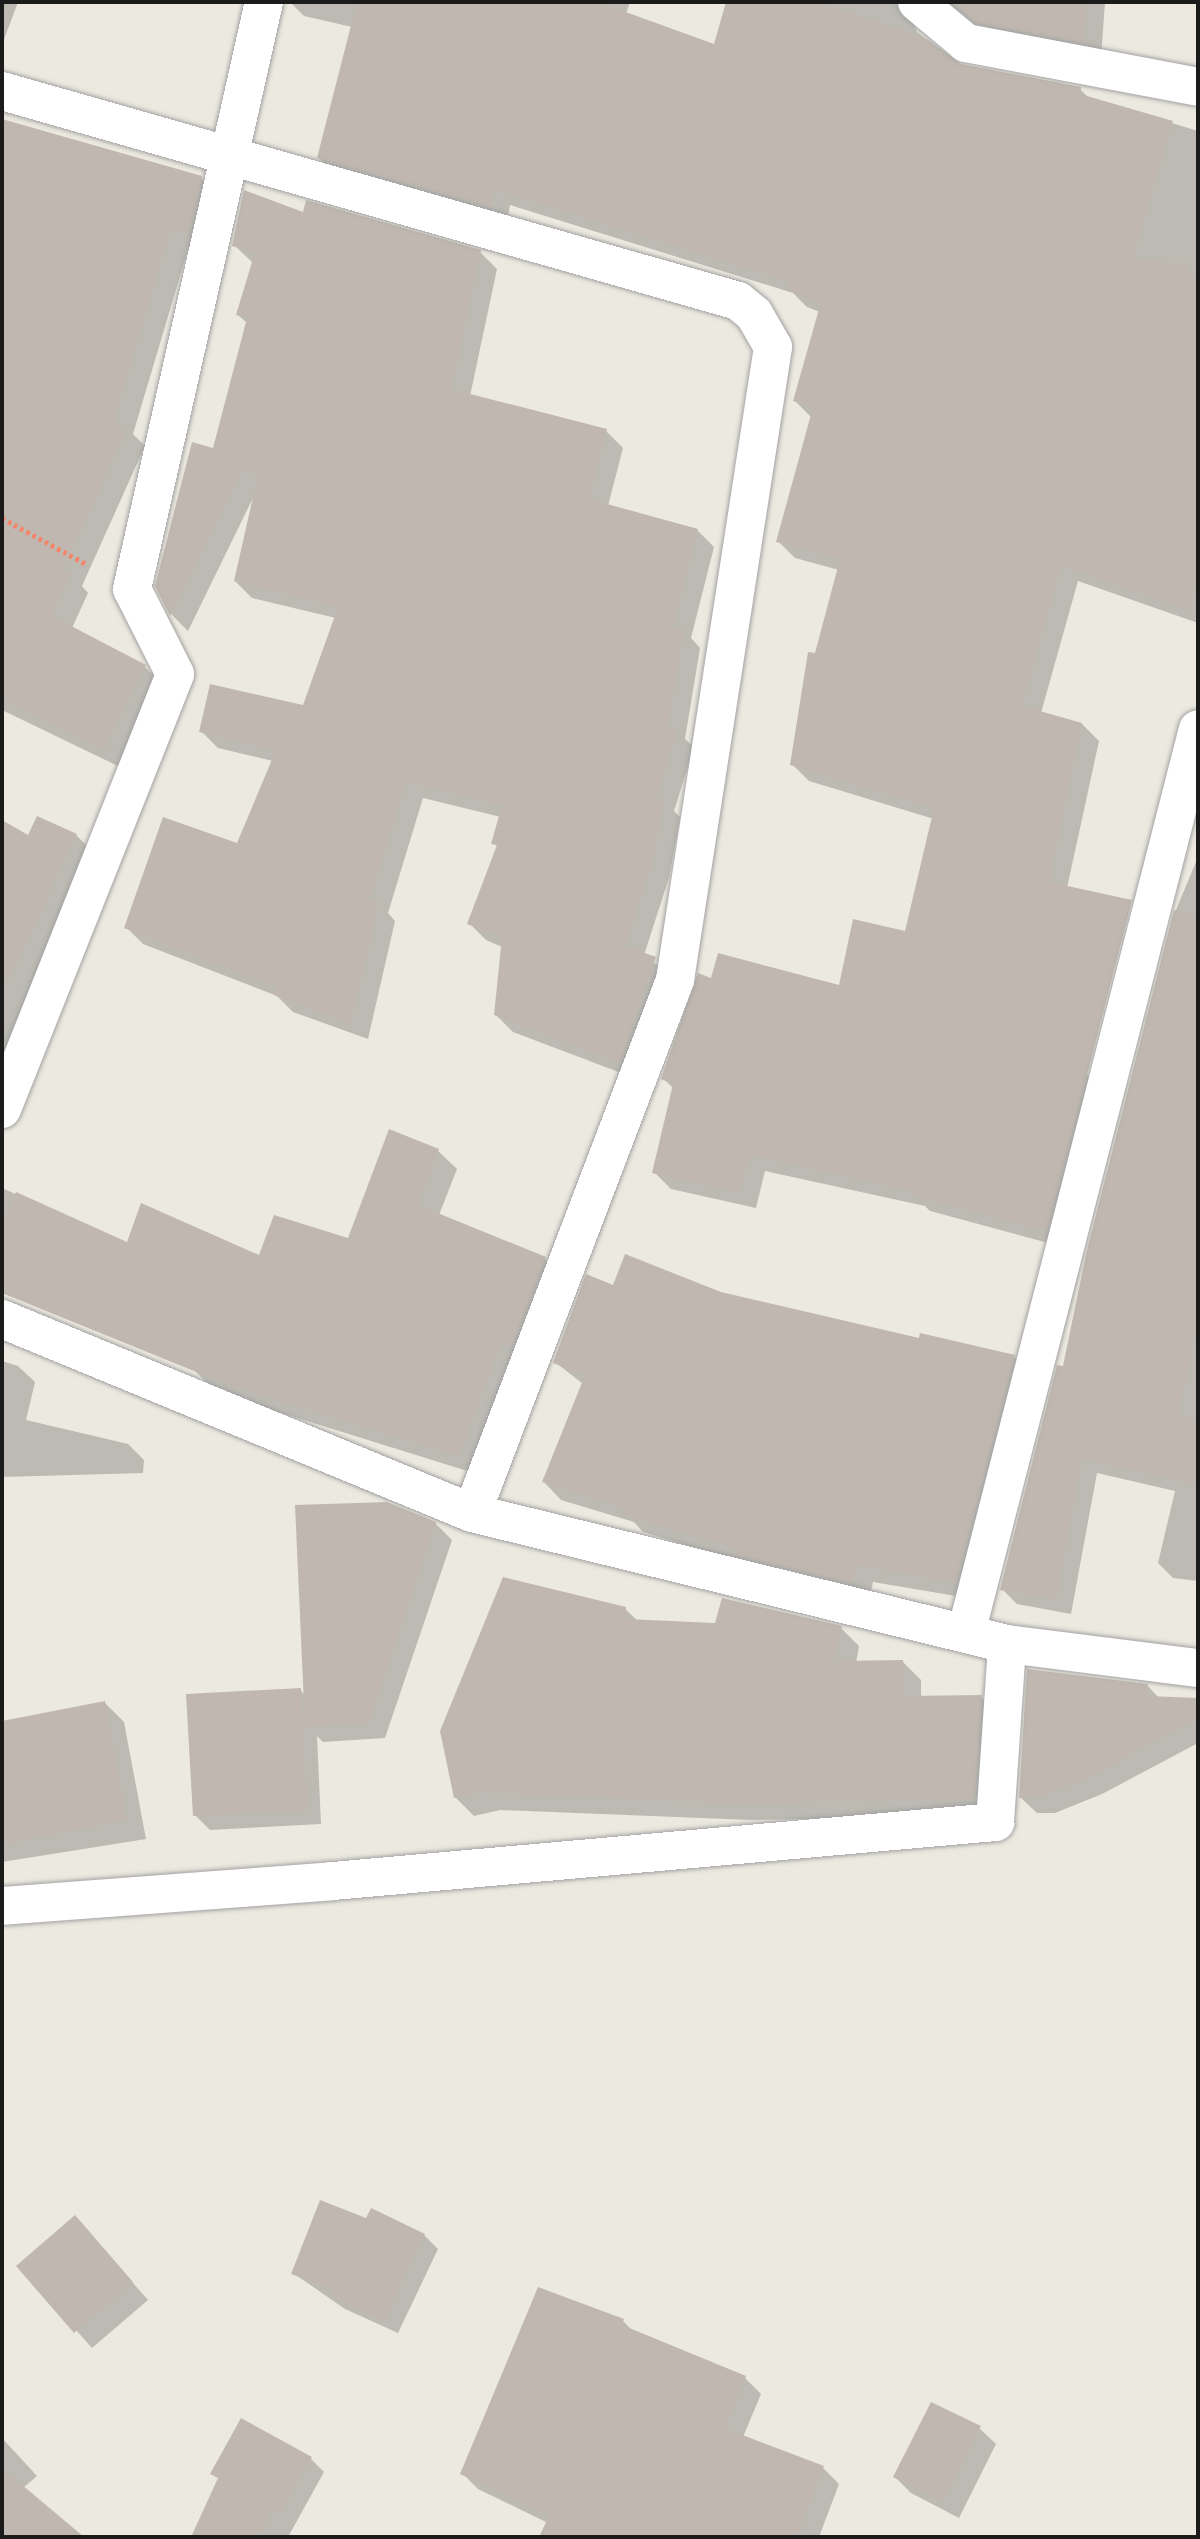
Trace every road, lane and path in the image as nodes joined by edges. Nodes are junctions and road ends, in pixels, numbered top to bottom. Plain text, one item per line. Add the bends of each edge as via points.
1 (264, 2) edge
2 (917, 2) edge
3 (1198, 87) edge
4 (2, 90) edge
5 (228, 154) junction
6 (2, 518) edge
7 (132, 589) junction
8 (1198, 729) edge
9 (2, 1109) edge
10 (2, 1319) edge
11 (472, 1513) junction
12 (966, 1633) junction
13 (1007, 1644) junction
14 (1198, 1668) edge
15 (2, 1906) edge

1 - 5 street
2 - 3 street via 966,43
4 - 5 street
5 - 7 street
5 - 11 street via 738,301 754,314 773,347 675,980
6 - 7 path
7 - 9 street via 175,674
8 - 12 street
10 - 11 street
11 - 12 street
12 - 13 street
13 - 14 street
13 - 15 street via 995,1822

